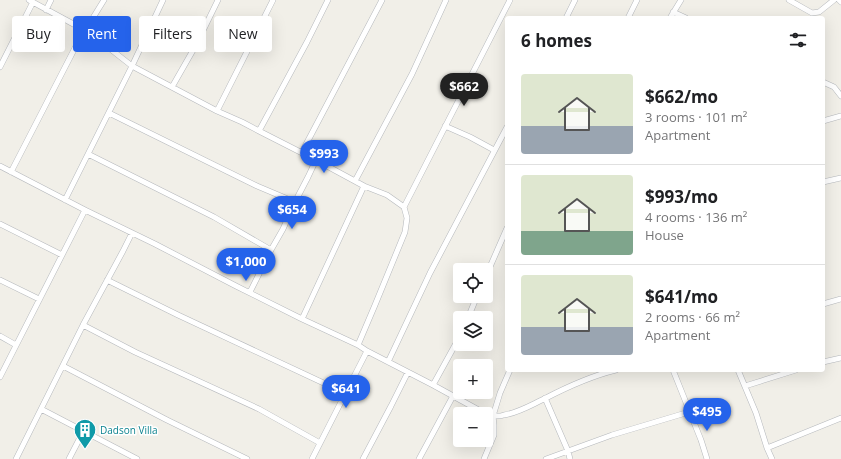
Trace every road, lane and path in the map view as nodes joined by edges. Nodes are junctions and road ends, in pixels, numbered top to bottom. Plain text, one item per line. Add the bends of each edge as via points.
1 (51, 0) edge
2 (104, 0) edge
3 (163, 0) edge
4 (218, 0) edge
5 (273, 0) edge
6 (328, 0) edge
7 (382, 0) edge
8 (446, 0) edge
9 (510, 0) edge
10 (575, 0) edge
11 (637, 0) edge
12 (681, 0) edge
13 (789, 0) edge
14 (834, 0) edge
15 (31, 1) edge
16 (46, 10) junction
17 (673, 12) junction
18 (94, 16) edge
19 (567, 16) edge
20 (629, 16) edge
21 (671, 16) edge
22 (682, 16) edge
23 (73, 25) edge
24 (73, 51) edge
25 (114, 52) edge
26 (132, 66) junction
27 (0, 67) edge
28 (825, 83) edge
29 (172, 87) junction
30 (841, 96) edge
31 (217, 111) junction
32 (109, 113) junction
33 (841, 116) edge
34 (825, 121) edge
35 (445, 126) junction
36 (259, 131) junction
37 (505, 131) edge
38 (494, 150) junction
39 (302, 152) junction
40 (88, 154) junction
41 (316, 160) junction
42 (0, 166) edge
43 (11, 172) junction
44 (841, 178) edge
45 (355, 181) junction
46 (825, 182) edge
47 (364, 186) junction
48 (65, 200) junction
49 (295, 202) junction
50 (404, 208) junction
51 (85, 210) junction
52 (0, 224) edge
53 (132, 233) junction
54 (505, 233) edge
55 (271, 250) junction
56 (62, 255) junction
57 (492, 263) edge
58 (0, 280) edge
59 (107, 280) junction
60 (250, 292) junction
61 (39, 299) junction
62 (841, 299) edge
63 (825, 303) edge
64 (302, 319) junction
65 (83, 325) junction
66 (0, 336) edge
67 (16, 345) junction
68 (358, 345) junction
69 (453, 349) edge
70 (367, 351) junction
71 (841, 358) edge
72 (388, 362) junction
73 (825, 362) edge
74 (62, 366) junction
75 (408, 372) junction
76 (509, 372) edge
77 (607, 372) edge
78 (674, 372) edge
79 (739, 372) edge
80 (790, 372) edge
81 (0, 377) edge
82 (433, 385) junction
83 (745, 386) junction
84 (345, 393) junction
85 (453, 396) joint
86 (545, 398) junction
87 (458, 399) edge
88 (473, 407) edge
89 (41, 409) junction
90 (689, 412) junction
91 (493, 416) junction
92 (841, 418) edge
93 (84, 432) junction
94 (493, 437) edge
95 (320, 442) junction
96 (489, 447) edge
97 (767, 448) junction
98 (568, 451) junction
99 (126, 453) junction
100 (16, 459) edge
101 (69, 459) edge
102 (123, 459) edge
103 (137, 459) edge
104 (247, 459) edge
105 (312, 459) edge
106 (363, 459) edge
107 (419, 459) edge
108 (484, 459) edge
109 (546, 459) edge
110 (570, 459) edge
111 (707, 459) edge
112 (772, 459) edge

1 - 16 street
2 - 18 street
3 - 26 street
4 - 29 street
5 - 31 street
6 - 36 street
7 - 39 street
8 - 45 street via 412,74
9 - 35 street
10 - 19 street
11 - 20 street
12 - 17 street
13 - 14 street via 812,13 819,12
15 - 16 street
15 - 27 street
16 - 23 street
17 - 21 street
17 - 22 street
24 - 43 street
25 - 26 street
26 - 29 street
26 - 32 street
28 - 30 street via 834,87
29 - 31 street
31 - 36 street
32 - 40 street
32 - 49 street
33 - 34 street
35 - 38 street
35 - 50 street
36 - 39 street
37 - 38 street
38 - 72 street via 430,273
39 - 41 street
40 - 48 street
40 - 55 street via 214,217
41 - 45 street
41 - 49 street
42 - 43 street
43 - 48 street
44 - 46 street
45 - 47 street
47 - 50 street via 387,195
47 - 64 street
48 - 51 street
49 - 55 street
50 - 68 street via 407,218 405,232
51 - 53 street
51 - 56 street
52 - 56 street
53 - 59 street
53 - 60 street
54 - 57 street
55 - 60 street
56 - 61 street
58 - 61 street
59 - 65 street
59 - 84 street
60 - 64 street
61 - 67 street
62 - 63 street
64 - 68 street
65 - 74 street
65 - 95 street via 259,409
66 - 67 street
67 - 81 street
68 - 70 street
69 - 82 street
70 - 72 street
70 - 84 street
71 - 73 street
72 - 75 street
74 - 89 street
74 - 104 street
75 - 82 street
75 - 106 street
76 - 91 street
77 - 86 street
78 - 90 street
79 - 83 street
80 - 83 street
82 - 85 street
83 - 97 street
84 - 95 street
85 - 107 street
86 - 91 street via 522,410
86 - 98 street
87 - 88 street
89 - 93 street
89 - 100 street
90 - 98 street
90 - 111 street
91 - 94 street
92 - 97 street
93 - 99 street
93 - 101 street
95 - 105 street
96 - 108 street
97 - 112 street
98 - 109 street
98 - 110 street
99 - 102 street
99 - 103 street

